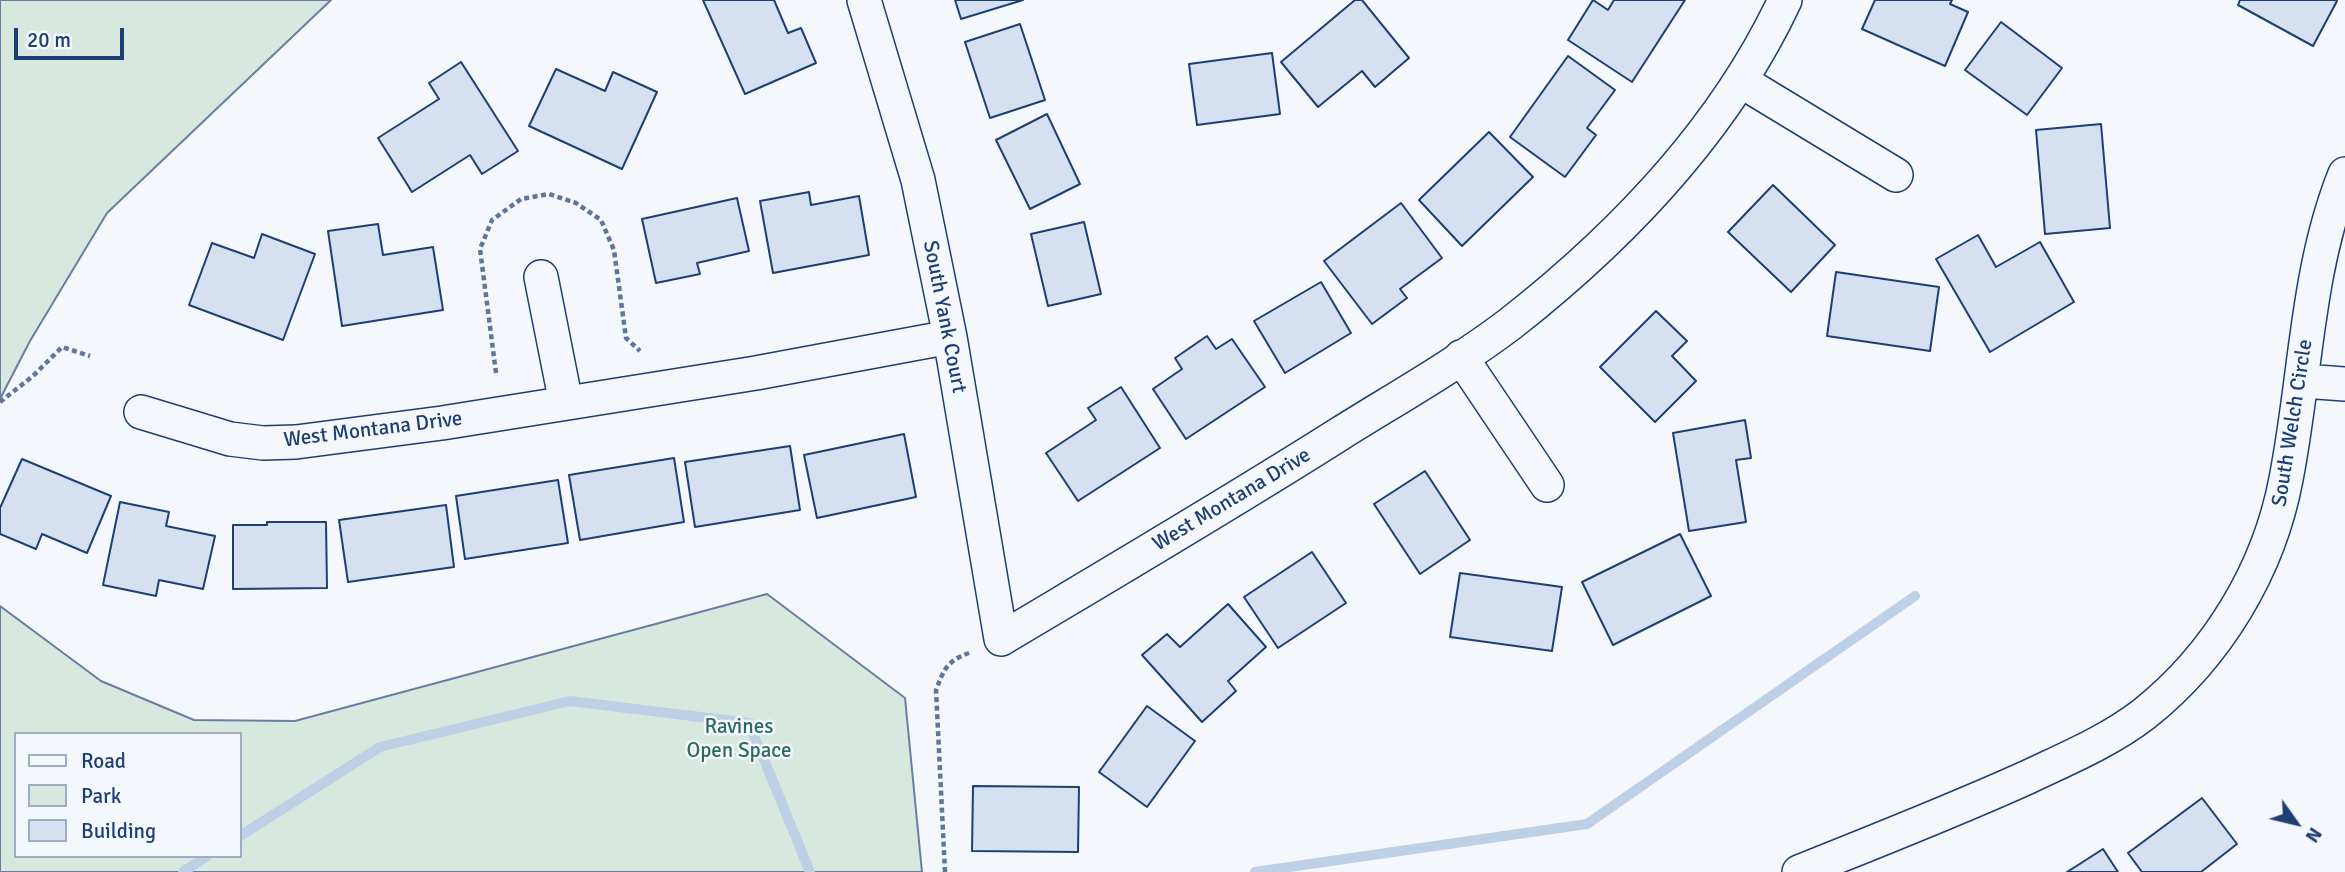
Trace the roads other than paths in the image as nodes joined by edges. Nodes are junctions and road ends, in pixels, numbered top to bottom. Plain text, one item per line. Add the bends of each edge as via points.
1 (863, 0) edge
2 (1785, 0) edge
3 (1741, 81) junction
4 (2345, 174) edge
5 (1896, 175) dead end
6 (541, 277) dead end
7 (950, 337) junction
8 (1461, 357) junction
9 (2303, 382) junction
10 (2345, 384) edge
11 (566, 403) junction
12 (141, 412) dead end
13 (1547, 485) dead end
14 (987, 645) joint
15 (1799, 872) edge

1 - 7 street, South Yank Court via 918,180
2 - 3 street, West Montana Drive
3 - 5 street
3 - 8 street, West Montana Drive via 1702,134 1611,235 1508,325
4 - 9 street, South Welch Circle via 2323,239
6 - 11 street
7 - 11 street, West Montana Drive
7 - 14 street, South Yank Court
8 - 13 street
8 - 14 street, West Montana Drive via 1249,492
9 - 10 street
9 - 15 street, South Welch Circle via 2277,521 2262,559 2224,627 2172,688 2144,713 2077,754 1974,802
11 - 12 street, West Montana Drive via 262,443 230,439

